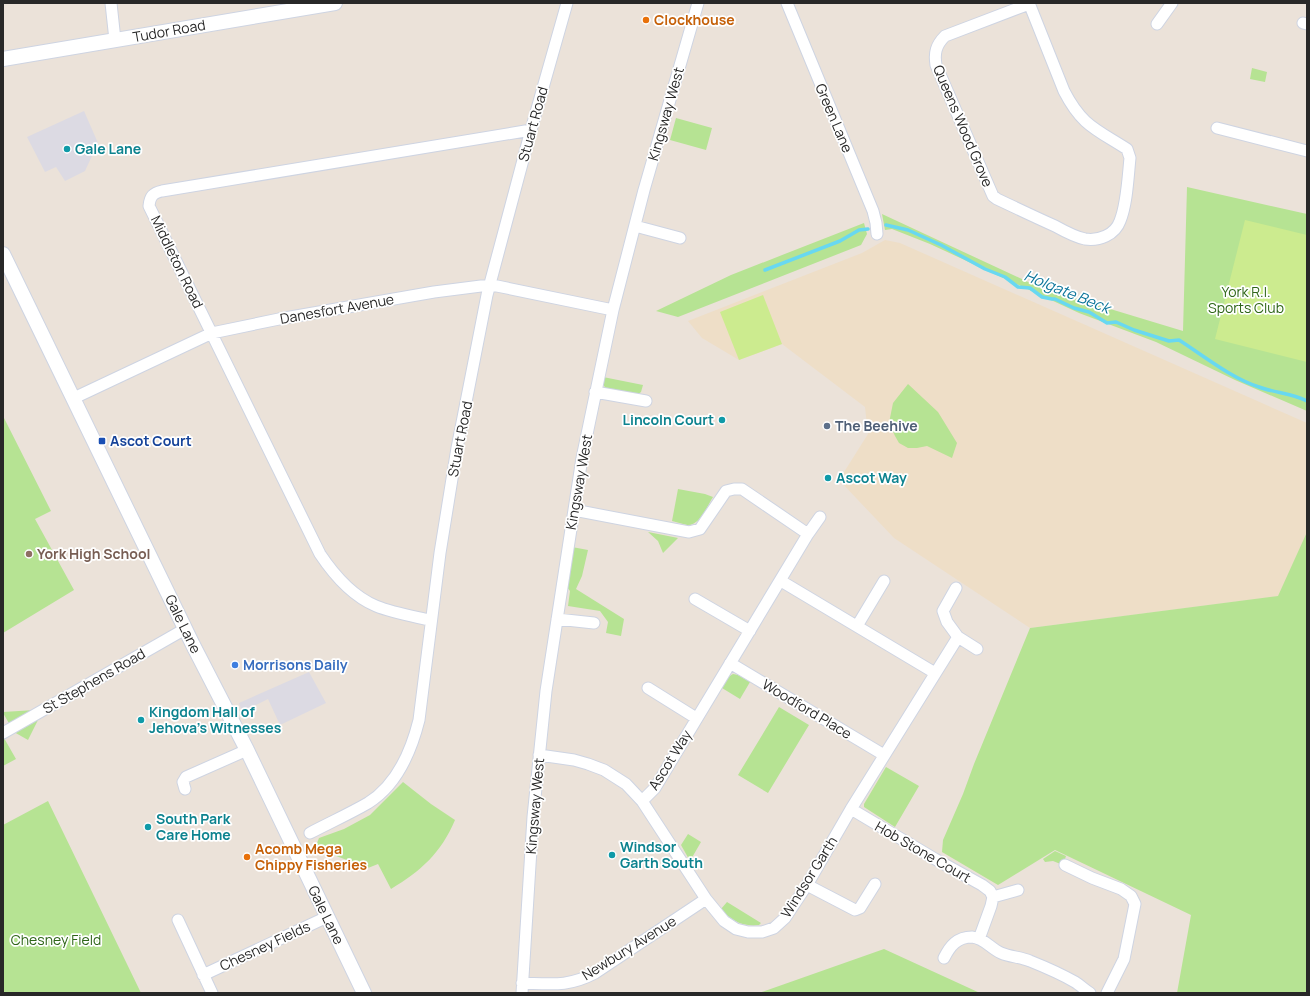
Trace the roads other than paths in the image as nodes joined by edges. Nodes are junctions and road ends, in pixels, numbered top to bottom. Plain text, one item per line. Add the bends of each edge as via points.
1 (111, 3) edge
2 (335, 3) edge
3 (567, 3) edge
4 (698, 3) edge
5 (787, 3) edge
6 (1029, 3) edge
7 (1172, 3) edge
8 (1157, 24) dead end
9 (115, 40) junction
10 (3, 59) edge
11 (1217, 128) dead end
12 (531, 130) junction
13 (1307, 151) edge
14 (635, 226) junction
15 (876, 234) dead end
16 (680, 238) dead end
17 (3, 254) edge
18 (490, 286) junction
19 (613, 310) junction
20 (212, 333) junction
21 (596, 392) junction
22 (74, 398) junction
23 (646, 401) dead end
24 (574, 510) junction
25 (820, 517) dead end
26 (808, 534) junction
27 (781, 581) junction
28 (884, 581) dead end
29 (956, 588) dead end
30 (695, 599) dead end
31 (557, 619) junction
32 (430, 620) junction
33 (594, 623) dead end
34 (857, 626) junction
35 (185, 629) junction
36 (750, 631) junction
37 (958, 637) junction
38 (977, 649) dead end
39 (730, 663) junction
40 (935, 673) junction
41 (648, 688) dead end
42 (696, 718) junction
43 (3, 733) edge
44 (247, 750) junction
45 (539, 755) junction
46 (884, 755) junction
47 (185, 789) dead end
48 (642, 801) junction
49 (851, 809) junction
50 (310, 833) dead end
51 (1064, 865) dead end
52 (875, 884) dead end
53 (806, 885) junction
54 (1018, 890) dead end
55 (993, 897) junction
56 (706, 899) junction
57 (328, 917) junction
58 (178, 920) dead end
59 (979, 939) junction
60 (944, 958) dead end
61 (204, 975) junction
62 (522, 988) edge
63 (212, 993) edge
64 (364, 993) edge
65 (1090, 993) edge
66 (1107, 993) edge

1 - 9 street
2 - 9 street, Tudor Road
3 - 12 street, Stuart Road
4 - 14 street, Kingsway West
5 - 15 street, Green Lane via 873,211
6 - 6 street, Queens Wood Grove via 1071,105 1089,126 1127,148 1129,152 1120,221 1116,229 1102,238 1093,240 1078,237 993,196 936,65 936,48 945,36
7 - 8 street
9 - 10 street, Tudor Road
11 - 13 street
12 - 18 street, Stuart Road
12 - 20 street, Middleton Road via 154,193 149,206
14 - 16 street
14 - 19 street, Kingsway West
17 - 22 street, Gale Lane
18 - 19 street, Danesfort Avenue
18 - 20 street, Danesfort Avenue via 434,292
18 - 32 street, Stuart Road via 457,448
19 - 21 street, Kingsway West
20 - 22 street, Danesfort Avenue
20 - 32 street, Middleton Road via 320,554 331,570 357,594 375,606
21 - 23 street
21 - 24 street, Kingsway West
22 - 35 street, Gale Lane
24 - 26 street via 689,532 700,529 726,491 742,489
24 - 31 street, Kingsway West
25 - 26 street, Ascot Way
26 - 27 street, Ascot Way
27 - 34 street
27 - 36 street, Ascot Way
28 - 34 street
29 - 37 street via 943,610 947,622
30 - 36 street
31 - 33 street
31 - 45 street, Kingsway West
32 - 50 street, Stuart Road via 419,720 407,758 386,788 369,802
34 - 40 street
35 - 43 street, St Stephens Road
35 - 44 street, Gale Lane
36 - 39 street, Ascot Way
37 - 38 street
37 - 40 street, Windsor Garth
39 - 42 street, Ascot Way
39 - 46 street, Woodford Place
40 - 46 street, Windsor Garth
41 - 42 street, Ascot Way
42 - 48 street, Ascot Way via 655,788
44 - 47 street via 186,777
44 - 57 street, Gale Lane
45 - 48 street, Windsor Garth via 574,760 604,770 626,784
45 - 62 street, Kingsway West
46 - 49 street, Windsor Garth
48 - 56 street, Windsor Garth
49 - 53 street, Windsor Garth
49 - 55 street, Hob Stone Court via 982,885
51 - 66 street via 1121,889 1131,896 1135,904 1124,959
52 - 53 street via 860,908 855,910
53 - 56 street, Windsor Garth via 785,918 774,928 762,932 736,929 724,922
54 - 55 street
55 - 59 street
56 - 62 street, Newbury Avenue via 595,973 569,983
57 - 61 street, Chesney Fields
57 - 64 street, Gale Lane
58 - 61 street, Chesney Fields
59 - 60 street via 959,939 951,945
59 - 65 street via 999,952 1029,961 1076,983
61 - 63 street, Chesney Fields

